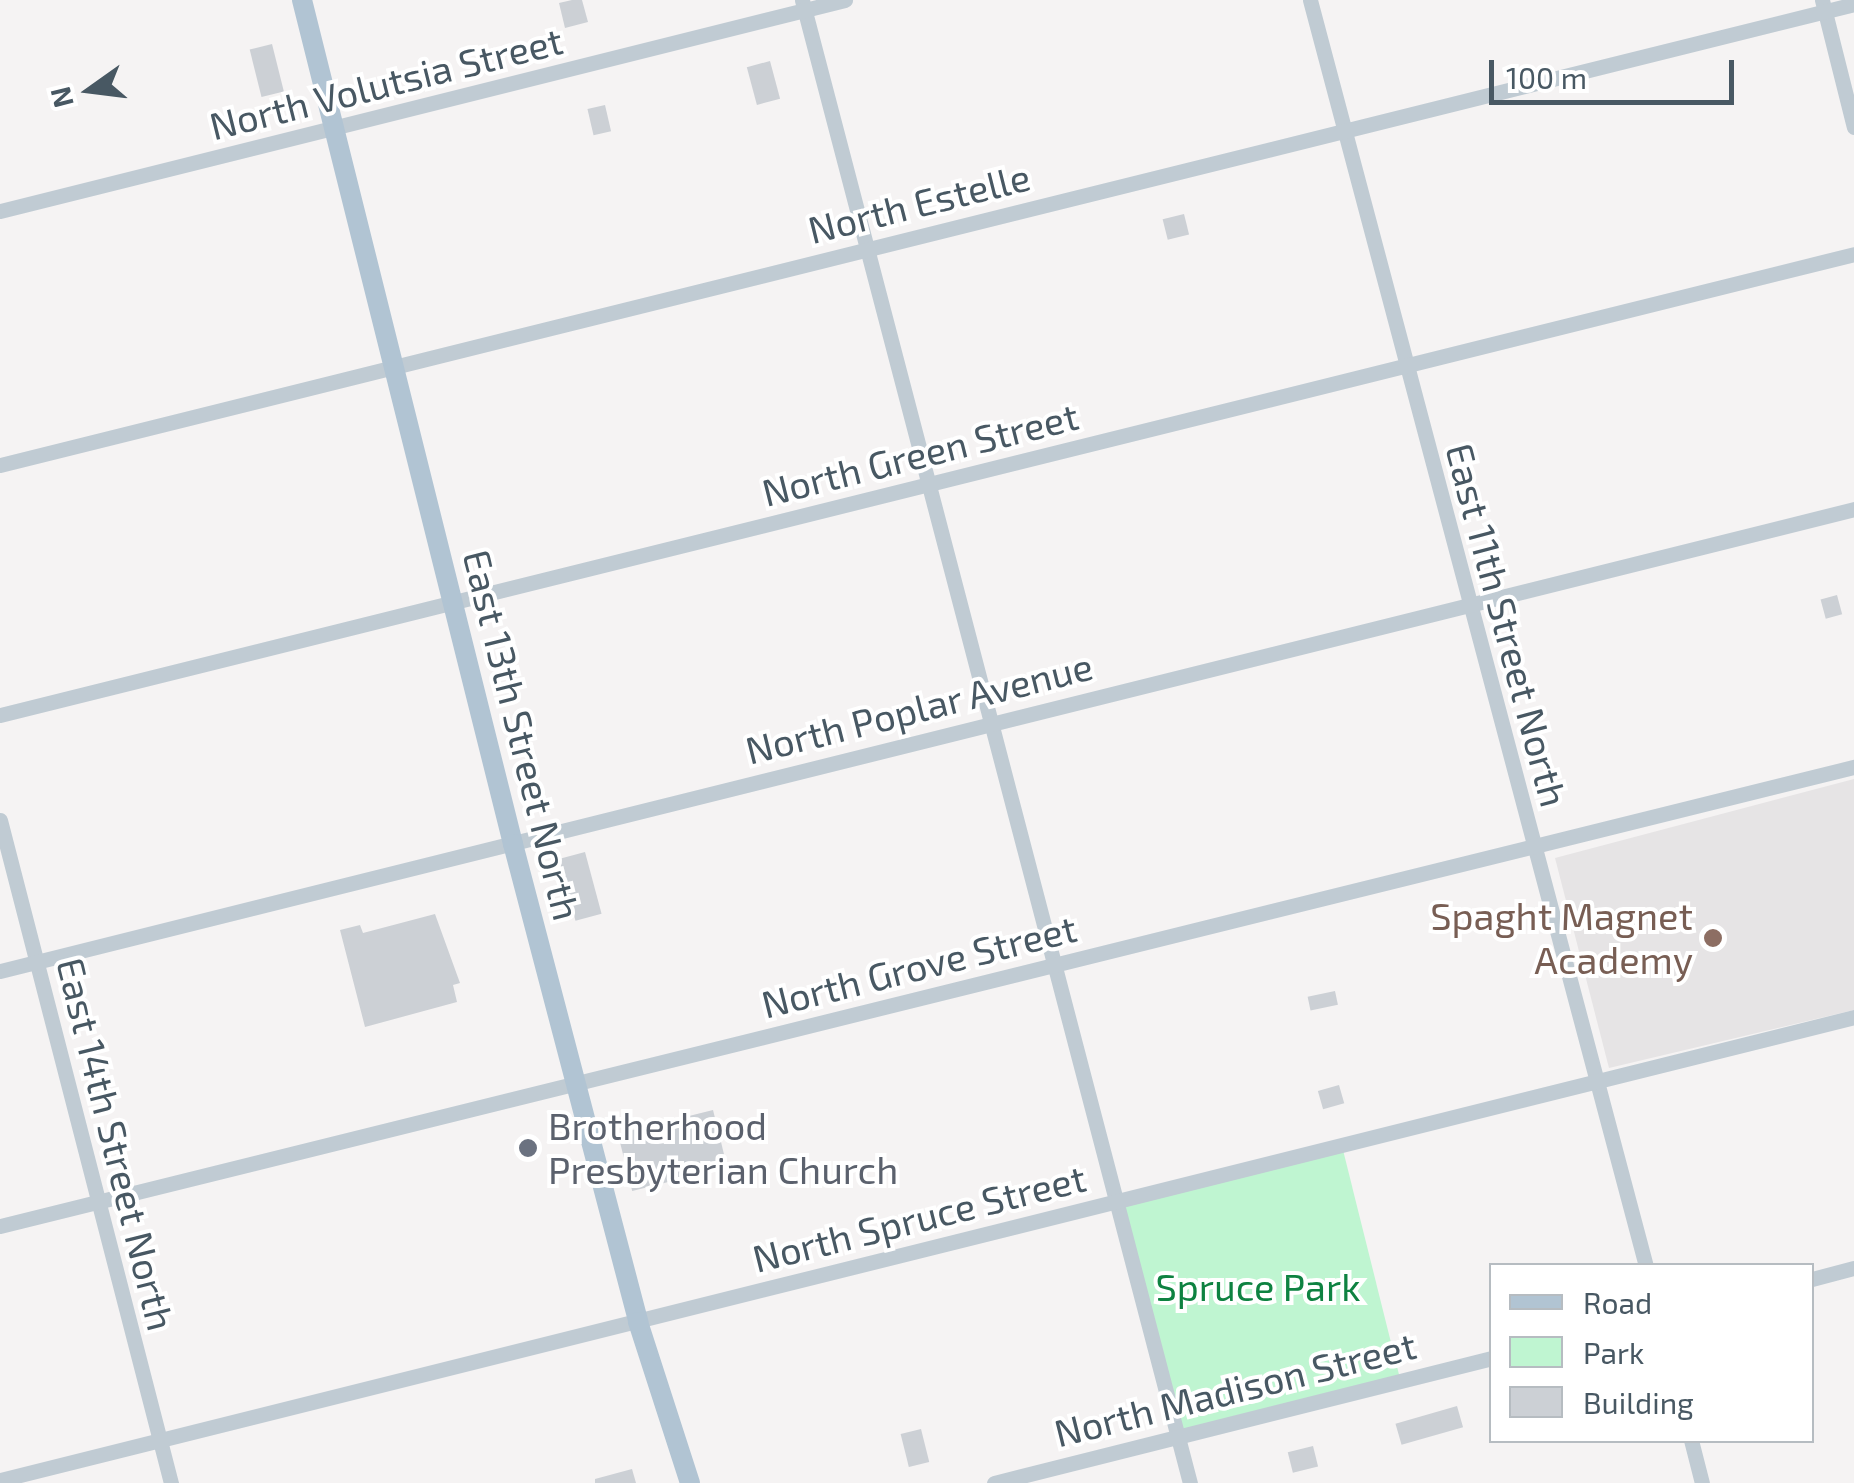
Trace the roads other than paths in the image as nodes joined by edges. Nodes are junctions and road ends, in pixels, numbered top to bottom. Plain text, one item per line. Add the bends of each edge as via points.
1 (302, 0) edge
2 (846, 0) edge
3 (1310, 0) edge
4 (1854, 4) edge
5 (803, 5) edge
6 (1823, 6) edge
7 (1854, 128) edge
8 (336, 130) junction
9 (1344, 131) junction
10 (0, 211) edge
11 (867, 249) junction
12 (1854, 254) edge
13 (396, 366) junction
14 (1406, 369) junction
15 (0, 465) edge
16 (929, 484) junction
17 (1854, 509) edge
18 (450, 604) junction
19 (1468, 604) junction
20 (0, 715) edge
21 (991, 724) junction
22 (1854, 767) edge
23 (0, 820) edge
24 (512, 844) junction
25 (1533, 847) junction
26 (36, 962) junction
27 (1054, 966) junction
28 (0, 970) edge
29 (1854, 1017) edge
30 (1597, 1084) junction
31 (576, 1085) junction
32 (1116, 1201) junction
33 (97, 1202) junction
34 (0, 1226) edge
35 (1645, 1263) edge
36 (1854, 1268) edge
37 (1814, 1278) edge
38 (638, 1322) junction
39 (1489, 1359) edge
40 (1178, 1436) junction
41 (160, 1442) junction
42 (1692, 1443) edge
43 (0, 1480) edge
44 (171, 1483) edge
45 (690, 1483) edge
46 (994, 1483) edge
47 (1190, 1483) edge
48 (1702, 1483) edge

1 - 8 main road, East 13th Street North
2 - 5 street, North Volutsia Street
3 - 9 street, East 11th Street North
4 - 6 street, North Estelle
5 - 8 street, North Volutsia Street
5 - 11 street
6 - 7 street
6 - 9 street, North Estelle
8 - 10 street, North Volutsia Street
8 - 13 main road, East 13th Street North
9 - 11 street, North Estelle
9 - 14 street, East 11th Street North
11 - 13 street, North Estelle
11 - 16 street
12 - 14 street, North Green Street
13 - 15 street, North Estelle
13 - 18 main road, East 13th Street North
14 - 16 street, North Green Street
14 - 19 street, East 11th Street North
16 - 18 street, North Green Street
16 - 21 street
17 - 19 street, North Poplar Avenue
18 - 20 street, North Green Street
18 - 24 main road, East 13th Street North
19 - 21 street, North Poplar Avenue
19 - 25 street, East 11th Street North
21 - 24 street, North Poplar Avenue
21 - 27 street
22 - 25 street, North Grove Street
23 - 26 street, East 14th Street North
24 - 26 street, North Poplar Avenue
24 - 31 main road, East 13th Street North
25 - 27 street, North Grove Street
25 - 30 street, East 11th Street North
26 - 28 street, North Poplar Avenue
26 - 33 street, East 14th Street North
27 - 31 street, North Grove Street
27 - 32 street
29 - 30 street, North Spruce Street
30 - 32 street, North Spruce Street
30 - 35 street, East 11th Street North
31 - 33 street, North Grove Street
31 - 38 main road, East 13th Street North
32 - 38 street, North Spruce Street
32 - 40 street
33 - 34 street, North Grove Street
33 - 41 street, East 14th Street North
36 - 37 street
38 - 41 street, North Spruce Street
38 - 45 main road, East 13th Street North
39 - 40 street, North Madison Street
40 - 46 street, North Madison Street
40 - 47 street
41 - 43 street, North Spruce Street
41 - 44 street, East 14th Street North
42 - 48 street

